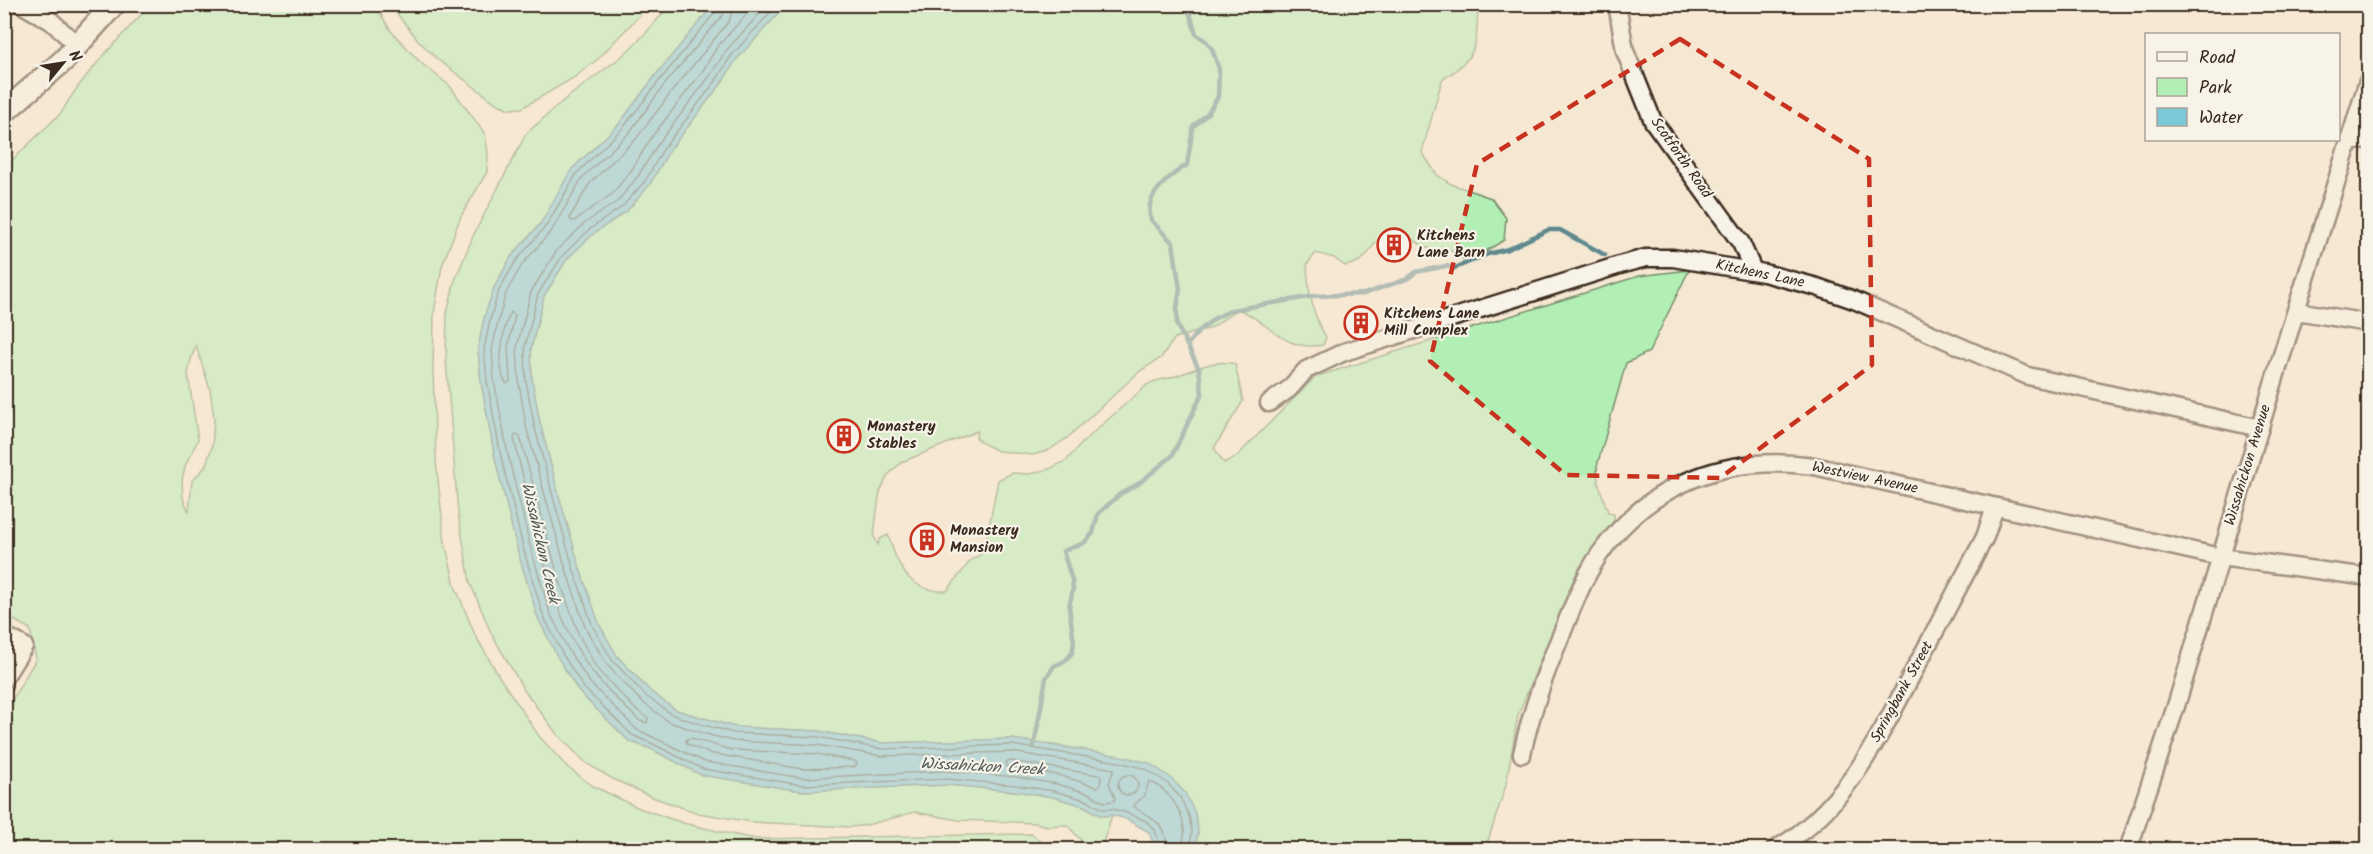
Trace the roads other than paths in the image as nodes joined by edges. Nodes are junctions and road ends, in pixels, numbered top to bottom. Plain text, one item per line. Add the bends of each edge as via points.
1 (21, 4) edge
2 (114, 4) edge
3 (1617, 4) edge
4 (77, 45) junction
5 (2368, 81) edge
6 (4, 112) edge
7 (2368, 139) edge
8 (2349, 142) junction
9 (1753, 270) junction
10 (2296, 311) junction
11 (2368, 323) edge
12 (1269, 403) dead end
13 (2260, 428) junction
14 (1995, 507) junction
15 (2220, 557) junction
16 (2368, 577) edge
17 (4, 635) edge
18 (4, 678) edge
19 (1522, 754) dead end
20 (1774, 849) edge
21 (2128, 849) edge

1 - 4 street via 51,21
2 - 4 main road
3 - 9 street, Scotforth Road via 1625,51 1653,121 1741,243
4 - 6 main road
5 - 8 street, Wissahickon Avenue
7 - 8 street
8 - 10 street, Wissahickon Avenue
9 - 12 street, Kitchens Lane via 1673,258 1634,261 1344,352 1306,370
9 - 13 street, Kitchens Lane via 1844,296 2028,376
10 - 11 street
10 - 13 street, Wissahickon Avenue
13 - 15 street, Wissahickon Avenue
14 - 15 street, Westview Avenue
14 - 19 street, Westview Avenue via 1820,467 1786,463 1725,468 1668,491 1632,516 1588,574 1537,693
14 - 20 street, Springbank Street via 1985,537 1865,759 1827,808 1798,835
15 - 16 street, Westview Avenue
15 - 21 street, Wissahickon Avenue
17 - 18 street via 24,646

